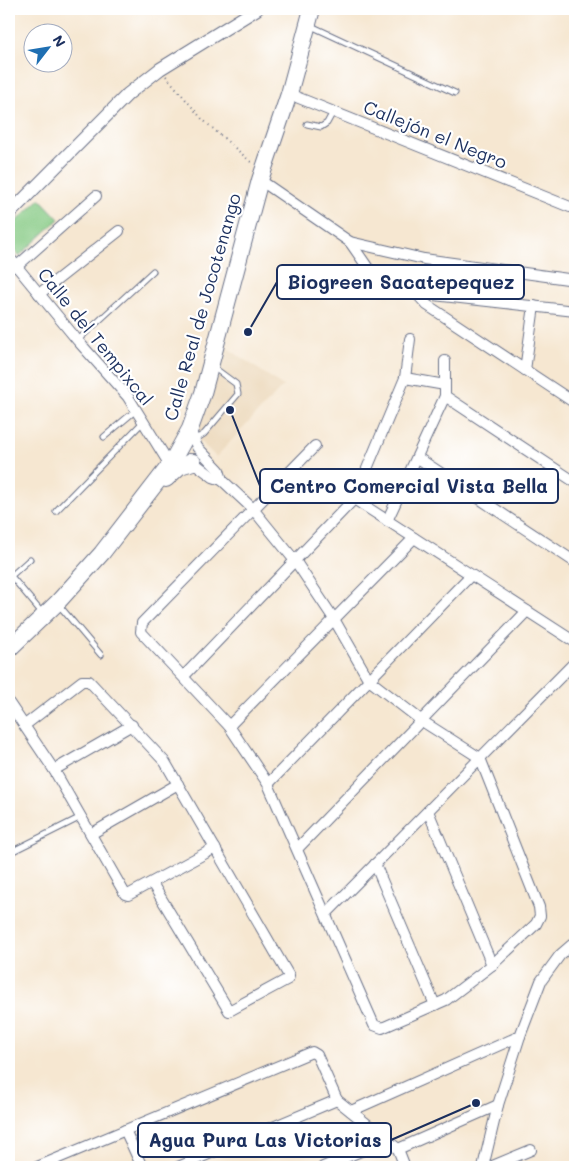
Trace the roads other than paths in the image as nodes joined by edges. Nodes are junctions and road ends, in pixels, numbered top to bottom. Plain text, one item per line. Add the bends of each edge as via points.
1 (257, 9) edge
2 (310, 17) edge
3 (455, 93) dead end
4 (289, 94) junction
5 (333, 112) junction
6 (307, 124) dead end
7 (262, 176) junction
8 (96, 196) dead end
9 (570, 207) dead end
10 (9, 214) edge
11 (119, 231) dead end
12 (350, 242) junction
13 (9, 257) edge
14 (16, 267) junction
15 (153, 271) dead end
16 (575, 280) edge
17 (416, 293) junction
18 (39, 294) junction
19 (534, 306) junction
20 (575, 311) edge
21 (410, 339) dead end
22 (78, 341) junction
23 (445, 361) dead end
24 (210, 365) junction
25 (525, 370) junction
26 (405, 378) junction
27 (445, 385) junction
28 (445, 396) junction
29 (575, 404) edge
30 (136, 410) junction
31 (143, 421) junction
32 (192, 435) junction
33 (104, 437) dead end
34 (315, 446) dead end
35 (418, 458) junction
36 (174, 459) junction
37 (210, 461) junction
38 (198, 466) junction
39 (222, 480) junction
40 (361, 482) dead end
41 (575, 482) edge
42 (139, 508) junction
43 (253, 509) junction
44 (56, 511) dead end
45 (387, 521) junction
46 (414, 538) junction
47 (30, 559) dead end
48 (296, 562) junction
49 (575, 562) edge
50 (471, 575) junction
51 (10, 576) edge
52 (57, 603) junction
53 (527, 611) junction
54 (45, 616) junction
55 (334, 619) junction
56 (575, 642) edge
57 (9, 649) edge
58 (101, 655) dead end
59 (575, 662) edge
60 (184, 676) junction
61 (369, 680) junction
62 (9, 703) edge
63 (422, 721) junction
64 (25, 725) junction
65 (132, 725) junction
66 (229, 726) junction
67 (480, 758) junction
68 (54, 770) junction
69 (178, 784) junction
70 (268, 784) junction
71 (428, 811) junction
72 (81, 817) junction
73 (91, 834) junction
74 (215, 848) junction
75 (298, 848) junction
76 (9, 853) edge
77 (375, 864) junction
78 (152, 883) junction
79 (326, 914) junction
80 (575, 942) edge
81 (492, 965) junction
82 (435, 1005) junction
83 (520, 1036) junction
84 (337, 1100) junction
85 (498, 1105) junction
86 (350, 1111) junction
87 (125, 1130) junction
88 (387, 1140) junction
89 (398, 1149) junction
90 (531, 1150) dead end
91 (37, 1167) edge
92 (142, 1167) edge
93 (178, 1167) edge
94 (323, 1167) edge
95 (405, 1167) edge
96 (483, 1167) edge
97 (490, 1167) edge

1 - 10 street via 160,69 128,94
2 - 3 lane
2 - 4 main road, Calle Real de Jocotenango
4 - 5 street, Callejón el Negro
4 - 7 main road, Calle Real de Jocotenango
5 - 6 lane via 321,127
5 - 9 street, Callejón el Negro
7 - 12 street
7 - 24 main road, Calle Real de Jocotenango
8 - 14 street
11 - 18 street
12 - 16 street via 424,260
12 - 17 street via 374,275
13 - 14 street, Calle del Tempixcal
14 - 18 street, Calle del Tempixcal
15 - 22 lane
17 - 19 street
17 - 25 street via 427,305
18 - 22 street, Calle del Tempixcal
19 - 20 street
19 - 25 street
21 - 26 street
22 - 30 street, Calle del Tempixcal
23 - 27 street
24 - 32 main road, Calle Real de Jocotenango
24 - 32 lane via 236,384 238,394 204,434
25 - 29 street
26 - 27 street
26 - 40 street
27 - 28 street
28 - 35 street
28 - 41 street
30 - 31 street, Calle del Tempixcal
30 - 33 lane
31 - 36 street, Calle del Tempixcal
31 - 44 lane
32 - 36 main road, Calle Real de Jocotenango
32 - 37 street
34 - 43 street
35 - 45 street
35 - 49 street
36 - 38 street
36 - 42 main road, Calle Real de Jocotenango
37 - 38 street
37 - 39 street via 219,470
38 - 39 street
38 - 42 main road via 174,470
39 - 43 street
42 - 52 main road, Calle Real de Jocotenango
43 - 48 street
43 - 60 street via 142,623 141,632
45 - 46 street
45 - 48 street via 354,499
46 - 50 street
46 - 55 street
47 - 51 lane
48 - 55 street
48 - 60 street
50 - 53 street
50 - 61 street
51 - 54 lane
52 - 54 main road, Calle Real de Jocotenango
52 - 58 lane
53 - 56 street
53 - 63 street
54 - 57 main road, Calle Real de Jocotenango
55 - 61 street
55 - 66 street
59 - 67 street
60 - 66 street
61 - 63 street
61 - 70 street
62 - 64 street
63 - 67 street
63 - 75 street
64 - 65 street via 85,680
64 - 68 street
65 - 68 street
65 - 69 street via 156,749
66 - 70 street
67 - 71 street
67 - 81 street via 540,916 536,924
68 - 72 street
69 - 73 street
69 - 74 street
70 - 75 street
71 - 77 street
71 - 81 street
72 - 73 street
72 - 76 lane
73 - 78 street via 125,894
74 - 78 street
74 - 78 street via 289,976 286,981 231,1011 227,1010
75 - 79 street
77 - 79 street
77 - 82 street
79 - 82 street via 377,1028
80 - 83 street via 554,962 542,981
81 - 82 street
83 - 85 street
83 - 86 street
84 - 86 street
84 - 87 street via 317,1055 312,1052
84 - 93 street
85 - 89 street
85 - 96 street
86 - 88 street
87 - 91 street
87 - 92 street
88 - 89 street
88 - 94 street
89 - 95 street
90 - 97 street

